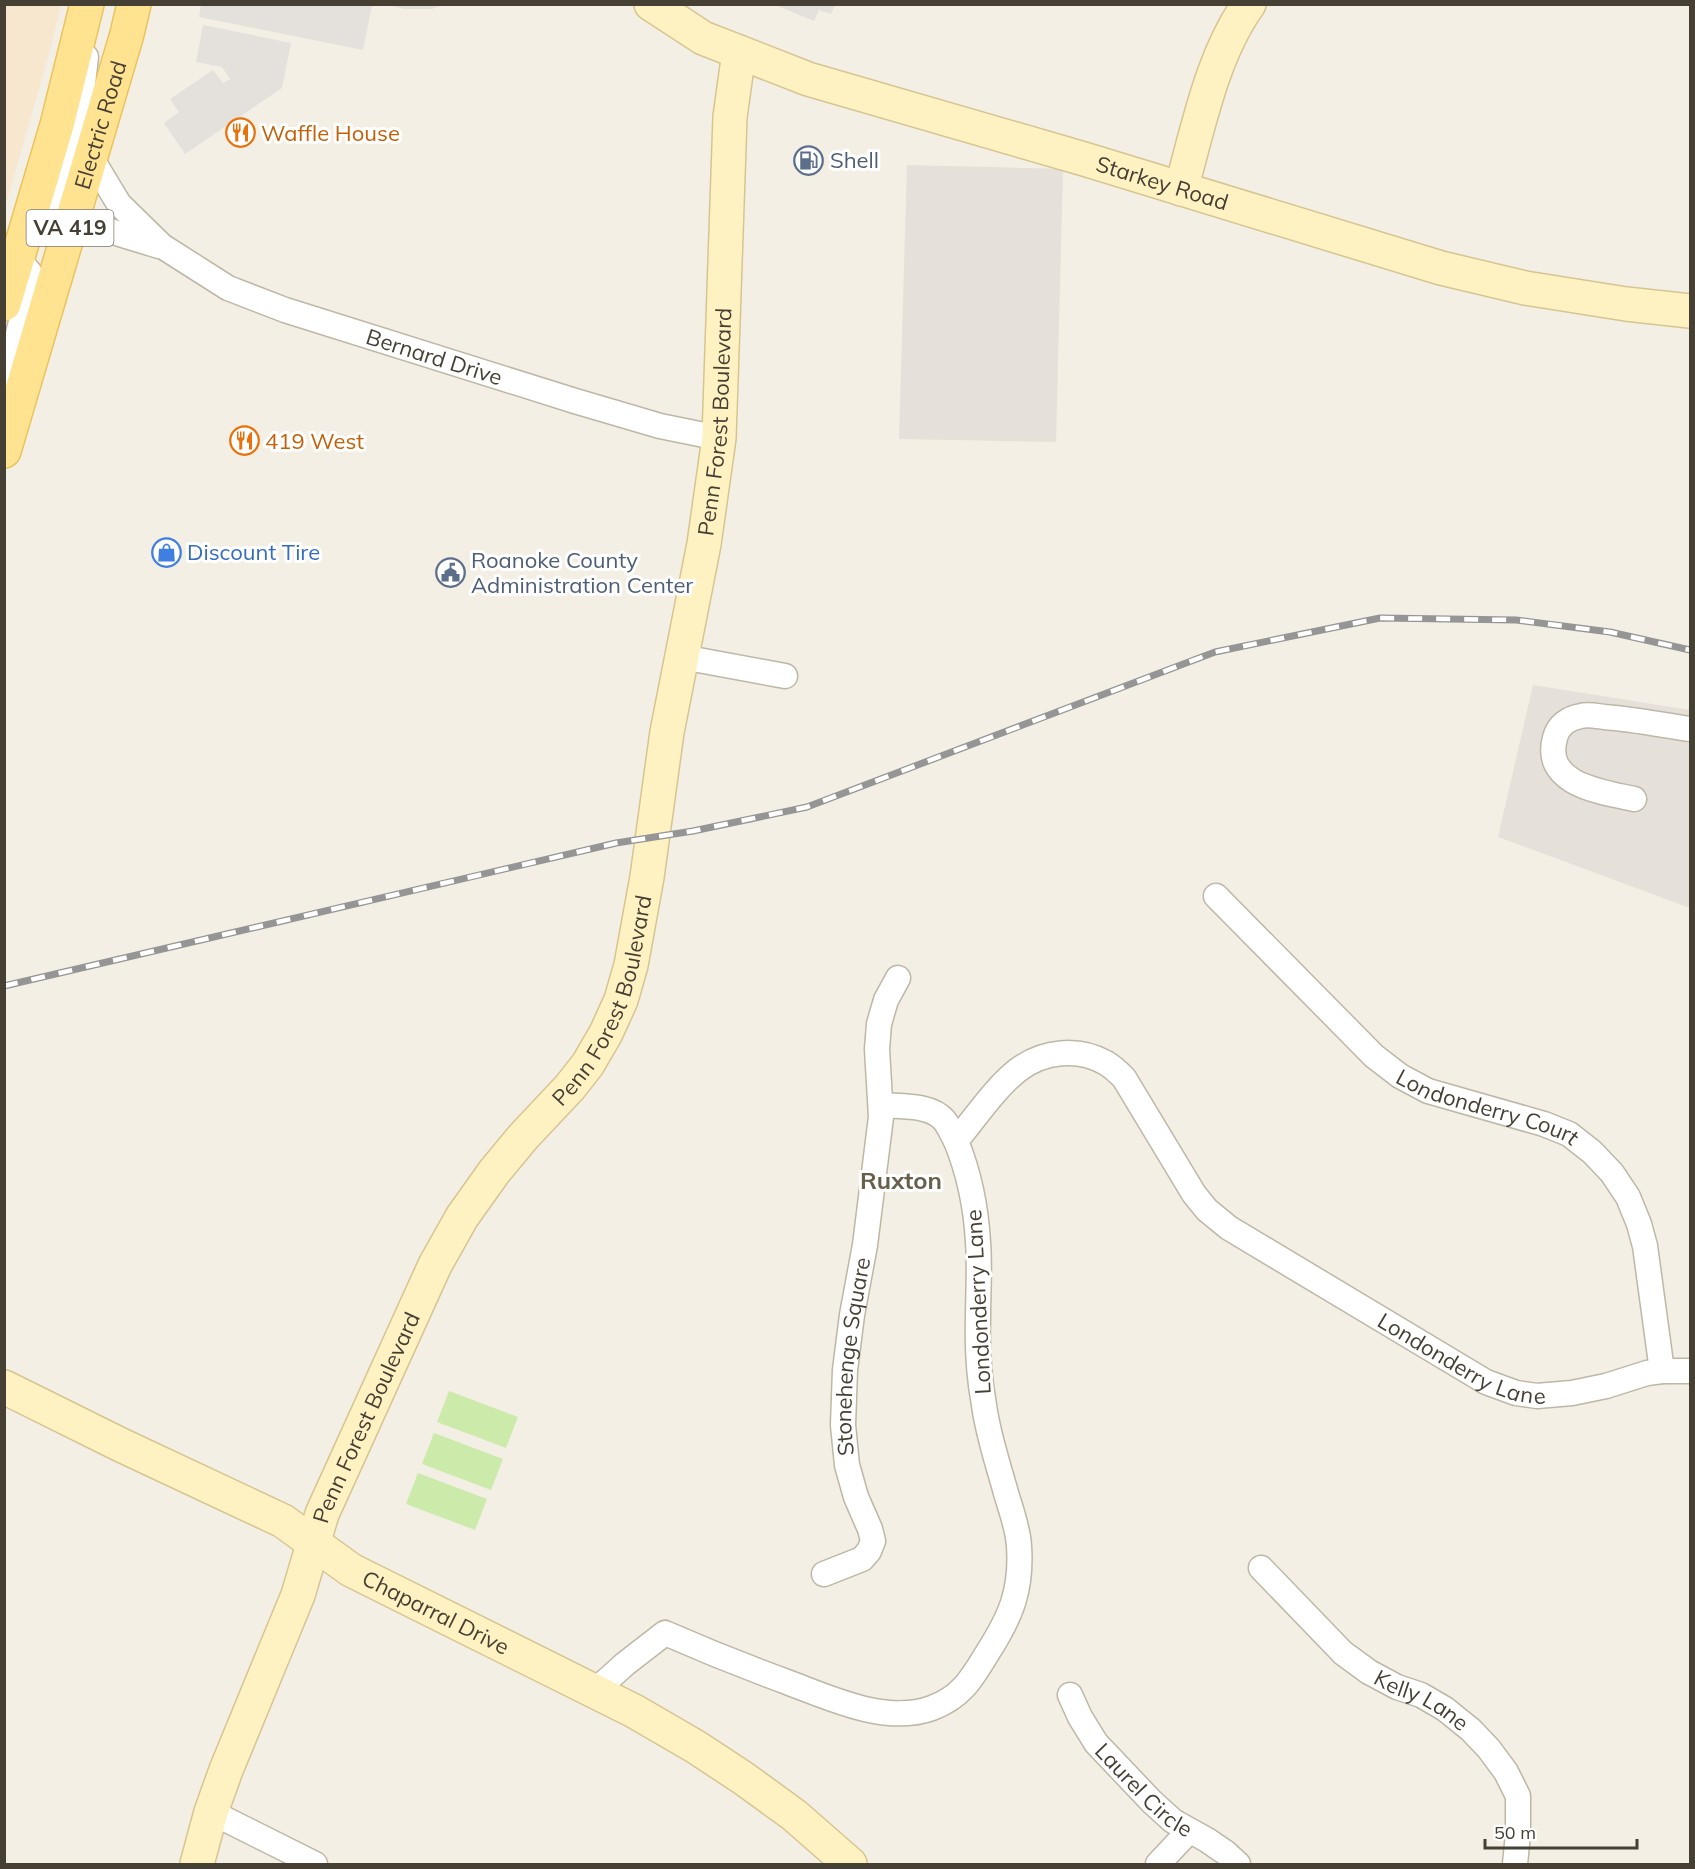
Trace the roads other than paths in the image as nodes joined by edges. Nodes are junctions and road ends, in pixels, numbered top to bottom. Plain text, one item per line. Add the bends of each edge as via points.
1 (134, 4) edge
2 (651, 4) edge
3 (1249, 4) edge
4 (87, 6) edge
5 (739, 52) junction
6 (90, 156) junction
7 (1181, 189) junction
8 (73, 216) junction
9 (162, 246) junction
10 (10, 263) edge
11 (5, 301) edge
12 (1690, 311) edge
13 (4, 399) edge
14 (719, 438) junction
15 (4, 451) edge
16 (682, 657) junction
17 (785, 676) dead end
18 (1690, 729) edge
19 (1634, 799) dead end
20 (1216, 896) dead end
21 (898, 978) dead end
22 (881, 1105) junction
23 (956, 1141) junction
24 (1662, 1371) junction
25 (1690, 1371) edge
26 (4, 1387) edge
27 (314, 1544) junction
28 (1261, 1568) dead end
29 (824, 1574) dead end
30 (595, 1691) junction
31 (1070, 1695) dead end
32 (211, 1812) junction
33 (1189, 1831) junction
34 (197, 1864) edge
35 (315, 1864) edge
36 (850, 1864) edge
37 (1158, 1864) edge
38 (1238, 1864) edge
39 (1515, 1864) edge

1 - 6 main road, Electric Road / VA 419
2 - 5 street, Starkey Road via 703,38
3 - 7 street via 1215,70
4 - 8 street, Bernard Drive via 87,51 80,110 56,198 58,206
4 - 10 main road, Electric Road / VA 419 via 57,125
5 - 7 street, Starkey Road via 808,79
5 - 14 street, Penn Forest Boulevard via 730,117
6 - 8 main road, Electric Road / VA 419
6 - 9 street, Bernard Drive via 118,204
7 - 12 street, Starkey Road via 1441,268 1525,288
8 - 9 street, Bernard Drive via 104,230
8 - 15 main road, Electric Road / VA 419
9 - 14 street, Bernard Drive via 228,288 285,310 575,401 660,426
10 - 11 main road, Electric Road / VA 419
10 - 13 street via 25,267 30,273
14 - 16 street, Penn Forest Boulevard via 706,534
16 - 17 street
16 - 27 street, Penn Forest Boulevard via 645,888 621,1000 588,1064 494,1172 462,1217 322,1514
18 - 19 street via 1583,715 1561,725 1554,752 1562,773 1593,790
20 - 24 street, Londonderry Court via 1374,1056 1400,1076 1428,1091 1544,1124 1569,1134 1592,1152 1628,1197 1640,1224
21 - 22 street, Stonehenge Square via 879,1024
22 - 23 street via 934,1112 944,1120
22 - 29 street, Stonehenge Square via 845,1370 843,1425 847,1465 873,1541 862,1559
23 - 24 street, Londonderry Lane via 1001,1087 1033,1060 1051,1054 1092,1056 1124,1078 1207,1210 1238,1234 1486,1382 1537,1396 1572,1393
23 - 30 street, Londonderry Lane via 966,1165 978,1233 979,1359 984,1406 1019,1545 1015,1601 1005,1626 969,1683 931,1708 911,1713 880,1712 850,1706 665,1633
24 - 25 street, Londonderry Lane
26 - 27 street, Chaparral Drive via 283,1521
27 - 30 street, Chaparral Drive via 351,1570
27 - 32 street, Penn Forest Boulevard via 298,1595
28 - 39 street, Kelly Lane via 1343,1653 1369,1672 1445,1709 1489,1749 1518,1796
30 - 36 street, Chaparral Drive via 743,1778 794,1815
31 - 33 street, Laurel Circle via 1096,1743 1152,1802
32 - 34 street, Penn Forest Boulevard
32 - 35 street
33 - 37 street
33 - 38 street, Laurel Circle

